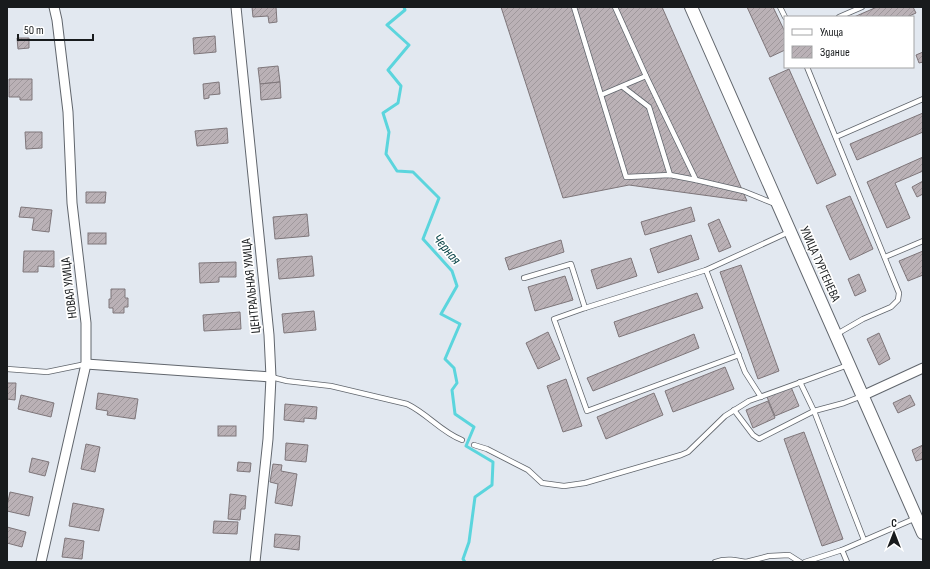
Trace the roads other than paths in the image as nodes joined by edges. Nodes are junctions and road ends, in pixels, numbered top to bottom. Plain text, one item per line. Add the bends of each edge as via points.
1 (54, 7) edge
2 (236, 7) edge
3 (574, 7) edge
4 (615, 7) edge
5 (691, 7) edge
6 (780, 7) edge
7 (862, 7) edge
8 (784, 16) edge
9 (840, 16) edge
10 (807, 68) edge
11 (646, 76) junction
12 (623, 86) junction
13 (601, 95) junction
14 (923, 99) edge
15 (836, 137) junction
16 (670, 175) junction
17 (696, 180) junction
18 (778, 205) junction
19 (790, 231) junction
20 (923, 241) edge
21 (885, 257) junction
22 (706, 270) junction
23 (524, 278) dead end
24 (585, 308) junction
25 (836, 335) junction
26 (739, 355) junction
27 (86, 364) junction
28 (849, 365) junction
29 (923, 368) edge
30 (7, 369) edge
31 (271, 377) junction
32 (800, 382) junction
33 (862, 396) junction
34 (761, 397) junction
35 (734, 410) junction
36 (814, 411) junction
37 (462, 440) dead end
38 (474, 444) dead end
39 (916, 518) junction
40 (923, 533) edge
41 (864, 540) junction
42 (842, 550) junction
43 (41, 562) edge
44 (255, 562) edge
45 (715, 562) edge
46 (746, 562) edge
47 (800, 562) edge
48 (805, 562) edge
49 (847, 562) edge

1 - 27 street, НОВАЯ УЛИЦА via 68,112 72,203 86,323
2 - 31 street, ЦЕНТРАЛЬНАЯ УЛИЦА
3 - 13 lane
4 - 11 lane
5 - 18 street, УЛИЦА ТУРГЕНЕВА
6 - 8 lane
7 - 9 lane
10 - 15 lane
11 - 12 lane
11 - 17 lane
12 - 13 lane
12 - 16 lane via 649,107
13 - 16 lane via 626,177
14 - 15 lane
15 - 21 lane
16 - 17 lane
17 - 18 lane via 743,191
18 - 19 street, УЛИЦА ТУРГЕНЕВА
19 - 22 lane
19 - 25 street, УЛИЦА ТУРГЕНЕВА
20 - 21 lane
21 - 25 lane via 899,293 898,300 891,307 863,318
22 - 24 lane
22 - 26 lane
23 - 24 lane via 571,264
24 - 26 lane via 554,319 587,411
25 - 28 street, УЛИЦА ТУРГЕНЕВА
26 - 34 lane via 745,372
27 - 30 lane via 47,372
27 - 31 street
27 - 43 street, НОВАЯ УЛИЦА
28 - 32 lane
28 - 33 street, УЛИЦА ТУРГЕНЕВА
29 - 33 street
31 - 37 lane via 331,386 406,404 417,409 452,436
31 - 44 street, ЦЕНТРАЛЬНАЯ УЛИЦА via 268,440
32 - 34 lane
32 - 36 lane
33 - 36 lane
33 - 39 street, УЛИЦА ТУРГЕНЕВА
34 - 35 lane
35 - 36 lane via 759,439
35 - 38 lane via 682,455 585,483 564,486 542,483 528,470
36 - 41 lane
39 - 40 street, УЛИЦА ТУРГЕНЕВА
39 - 41 lane
41 - 42 lane
42 - 48 lane
42 - 49 lane
45 - 46 lane
46 - 47 lane via 769,556 789,555

